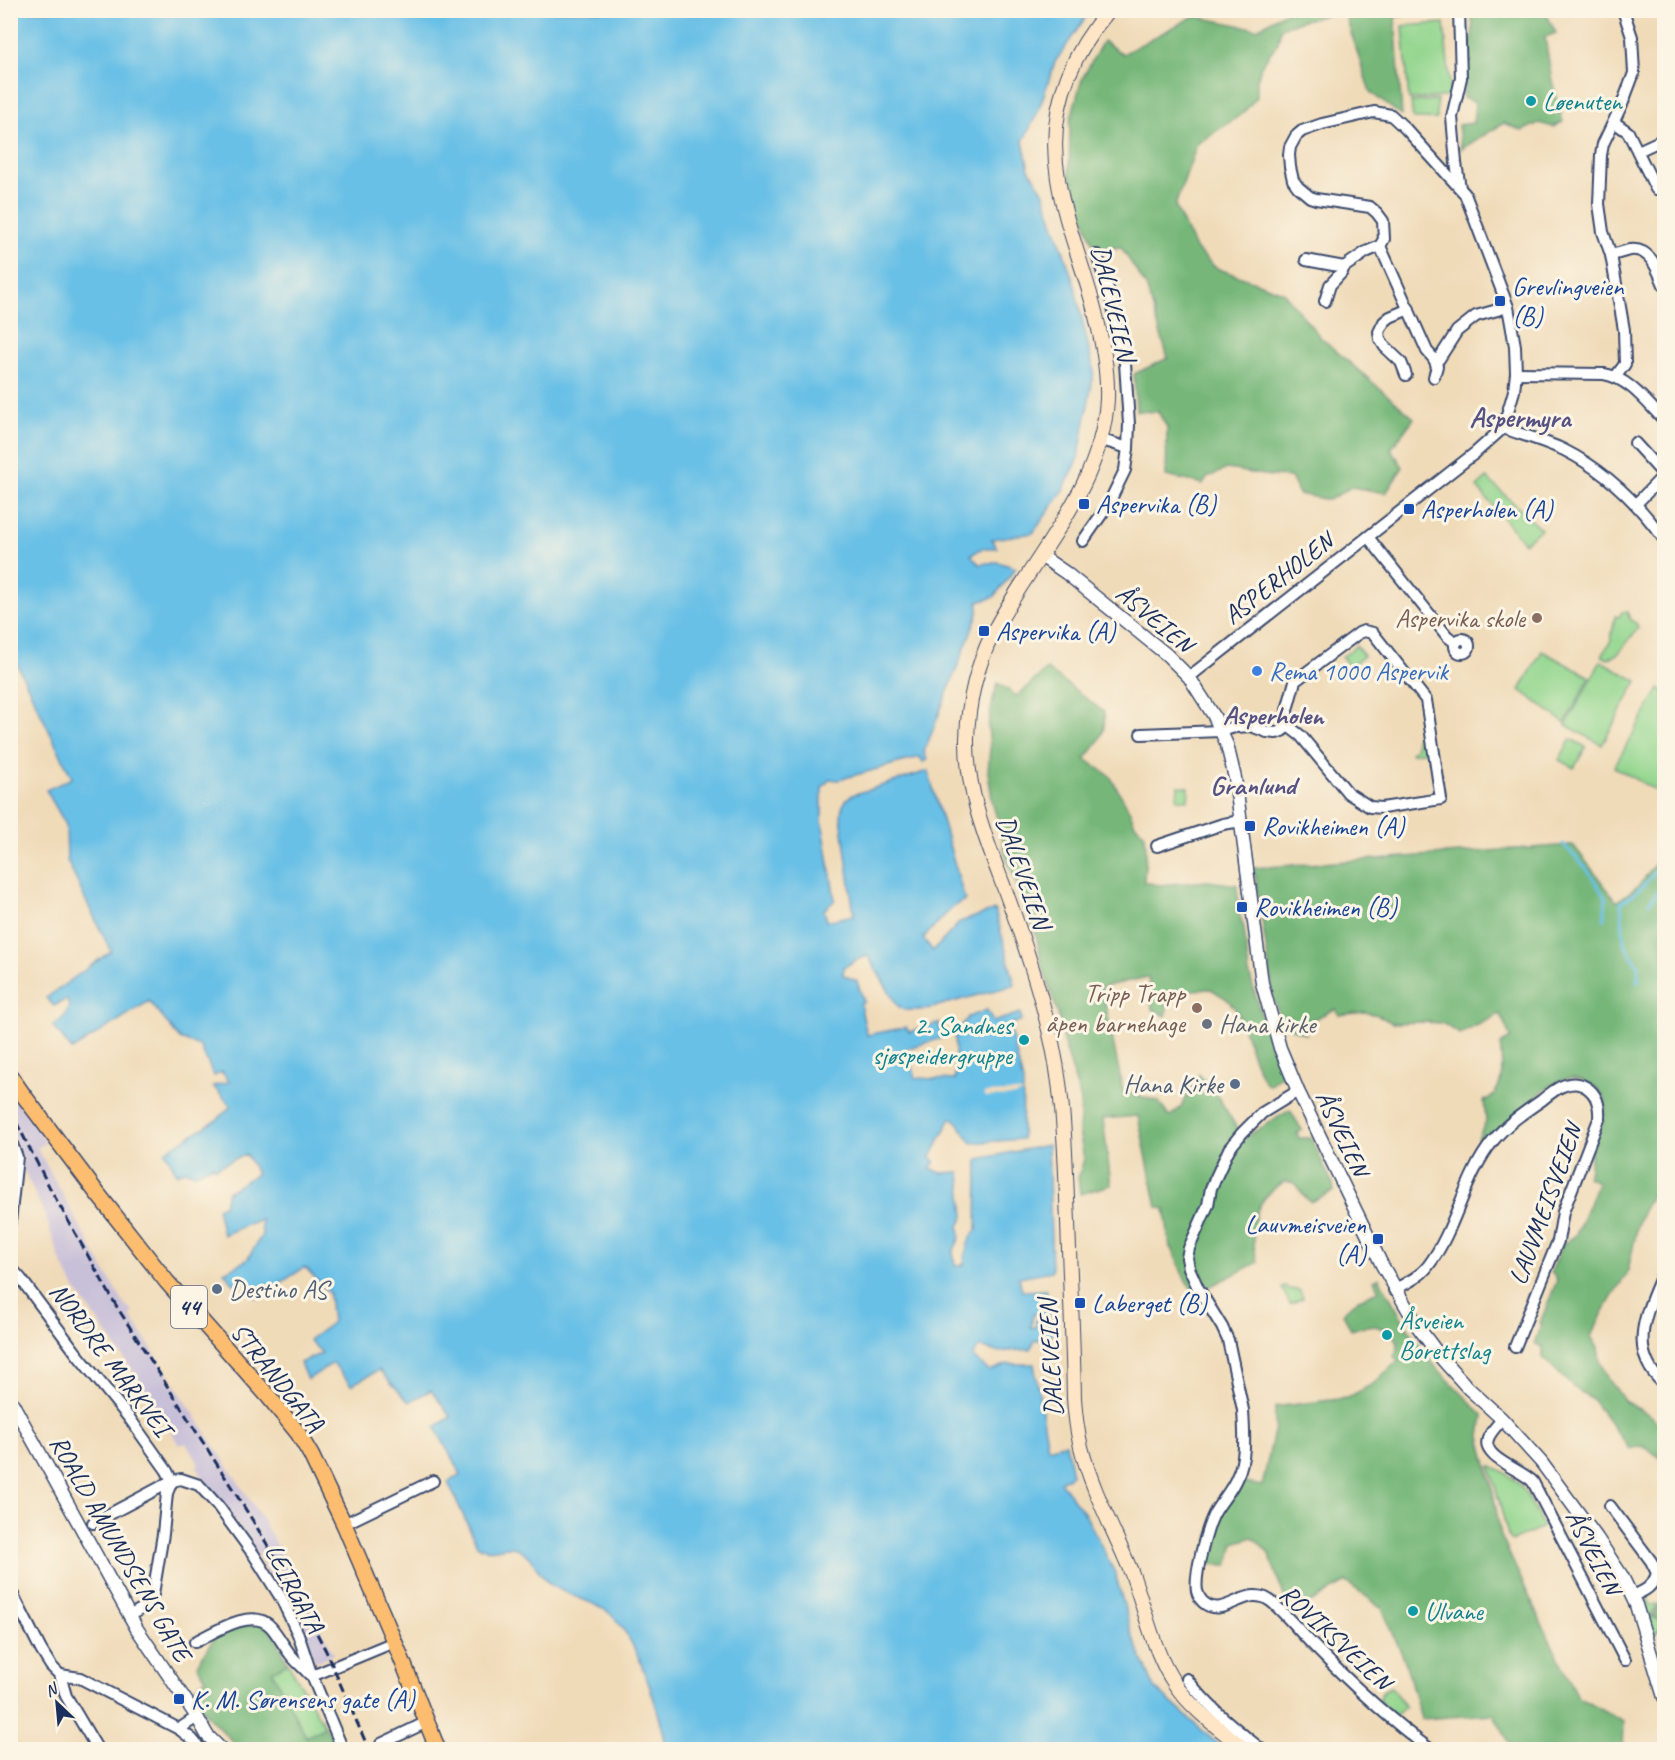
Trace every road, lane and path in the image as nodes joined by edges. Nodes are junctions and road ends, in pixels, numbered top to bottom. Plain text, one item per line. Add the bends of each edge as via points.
1 (1109, 10) edge
2 (1459, 10) edge
3 (1624, 13) dead end
4 (1614, 122) junction
5 (1665, 139) edge
6 (1638, 151) junction
7 (1460, 189) junction
8 (1656, 189) dead end
9 (1380, 246) junction
10 (1097, 255) dead end
11 (1611, 255) junction
12 (1306, 260) dead end
13 (1344, 267) junction
14 (1665, 285) edge
15 (1325, 301) dead end
16 (1508, 307) junction
17 (1409, 309) junction
18 (1434, 359) junction
19 (1516, 373) junction
20 (1406, 375) dead end
21 (1616, 376) junction
22 (1434, 377) dead end
23 (1665, 420) edge
24 (1503, 428) junction
25 (1102, 440) junction
26 (1635, 444) dead end
27 (1128, 448) junction
28 (1665, 475) edge
29 (1636, 504) junction
30 (1368, 537) junction
31 (1665, 539) edge
32 (1083, 541) dead end
33 (1041, 556) junction
34 (1456, 643) dead end
35 (1189, 677) junction
36 (1288, 726) junction
37 (1221, 730) junction
38 (1141, 734) dead end
39 (1241, 821) junction
40 (1157, 846) dead end
41 (10, 1076) edge
42 (1298, 1090) junction
43 (10, 1139) edge
44 (10, 1222) edge
45 (10, 1267) edge
46 (1665, 1270) edge
47 (1394, 1290) junction
48 (1515, 1347) dead end
49 (1665, 1384) edge
50 (10, 1399) edge
51 (1502, 1419) junction
52 (172, 1481) junction
53 (433, 1481) dead end
54 (1610, 1506) dead end
55 (93, 1523) dead end
56 (344, 1524) junction
57 (10, 1588) edge
58 (1632, 1596) junction
59 (129, 1616) junction
60 (394, 1641) junction
61 (195, 1642) dead end
62 (1625, 1660) dead end
63 (60, 1675) junction
64 (312, 1676) junction
65 (1187, 1679) dead end
66 (1665, 1697) edge
67 (197, 1717) junction
68 (427, 1722) junction
69 (179, 1729) junction
70 (381, 1744) dead end
71 (98, 1749) edge
72 (201, 1749) edge
73 (222, 1749) edge
74 (231, 1749) edge
75 (343, 1749) edge
76 (438, 1749) edge
77 (1245, 1749) edge
78 (1262, 1749) edge
79 (1431, 1749) edge

1 - 25 main road, DALEVEIEN via 1077,54 1064,82 1055,134 1058,179 1101,336 1107,373
2 - 7 street via 1461,78 1452,117
3 - 4 street via 1632,37 1634,73
4 - 6 street via 1628,132
4 - 11 street via 1603,144 1599,204
5 - 6 street
6 - 8 street
7 - 9 street via 1391,115 1374,112 1302,131 1289,155 1293,180 1316,200 1370,207 1383,221 1384,238
7 - 16 street
9 - 13 street
9 - 17 street
10 - 27 street, DALEVEIEN via 1116,316 1125,363
11 - 14 street via 1631,249 1643,251
11 - 21 street via 1624,330 1624,364
12 - 13 street
13 - 15 street via 1330,285
16 - 18 street via 1476,316
16 - 19 street
17 - 18 street
17 - 20 street via 1390,317 1379,332
18 - 22 street
19 - 21 street
19 - 24 street
21 - 23 street
24 - 29 street via 1564,450 1598,471
24 - 30 street, ASPERHOLEN
25 - 27 street
25 - 33 main road, DALEVEIEN via 1084,485
26 - 28 street
27 - 32 street, DALEVEIEN via 1125,470 1108,505
28 - 29 street
29 - 31 street
30 - 34 street, ASPERHOLEN
30 - 35 street, ASPERHOLEN
33 - 35 street, ÅSVEIEN via 1143,634
33 - 77 main road, DALEVEIEN via 1004,613 983,657 972,696 967,748 976,805 1030,964 1057,1071 1066,1156 1078,1433 1092,1480 1170,1676 1193,1706
35 - 37 street, ÅSVEIEN
36 - 36 street via 1287,710 1295,681 1359,633 1369,631 1426,700 1441,799 1370,807 1348,793 1301,736
36 - 37 street via 1276,733 1251,726
37 - 38 street
37 - 39 street, ÅSVEIEN via 1232,762
39 - 40 street
39 - 42 street, ÅSVEIEN via 1262,983 1280,1048
41 - 56 main road, STRANDGATA / 44 via 167,1282 298,1433
42 - 47 street, ÅSVEIEN
42 - 79 street, ROVIKSVEIEN via 1262,1113 1230,1149 1189,1248 1189,1268 1228,1340 1244,1421 1242,1462 1237,1478 1207,1528 1197,1592 1209,1607 1218,1609 1255,1595 1272,1602 1351,1683
43 - 44 street via 17,1157
45 - 52 street, NORDRE MARKVEI via 130,1419
46 - 49 street via 1647,1312 1642,1336 1650,1367
47 - 48 street, LAUVMEISVEIEN via 1427,1268 1492,1142 1554,1090 1574,1083 1584,1086 1595,1095 1599,1119 1563,1212 1558,1241
47 - 51 street, ÅSVEIEN via 1442,1359
50 - 59 street, ROALD AMUNDSENS GATE
51 - 58 street, ÅSVEIEN via 1541,1462 1616,1567
51 - 62 street, ÅSVEIEN via 1488,1439 1487,1448 1497,1460 1533,1482
52 - 55 street
52 - 59 street via 153,1594 143,1608
52 - 64 street, LEIRGATA via 181,1479 200,1485 254,1555 281,1598
53 - 56 street
54 - 58 street, ÅSVEIEN via 1657,1573 1650,1588
56 - 60 main road, STRANDGATA / 44
57 - 63 street via 41,1650
58 - 66 street, ÅSVEIEN
59 - 67 street, ROALD AMUNDSENS GATE
60 - 64 street
60 - 68 main road, STRANDGATA / 44
61 - 64 street via 243,1619 269,1624
63 - 69 street via 80,1678
63 - 71 street via 66,1696
64 - 75 street, LEIRGATA
65 - 78 street via 1226,1721
67 - 69 street
67 - 73 street, ROALD AMUNDSENS GATE via 207,1735
67 - 74 street, ROALD AMUNDSENS GATE
68 - 70 street
68 - 76 main road, STRANDGATA / 44
69 - 72 street

